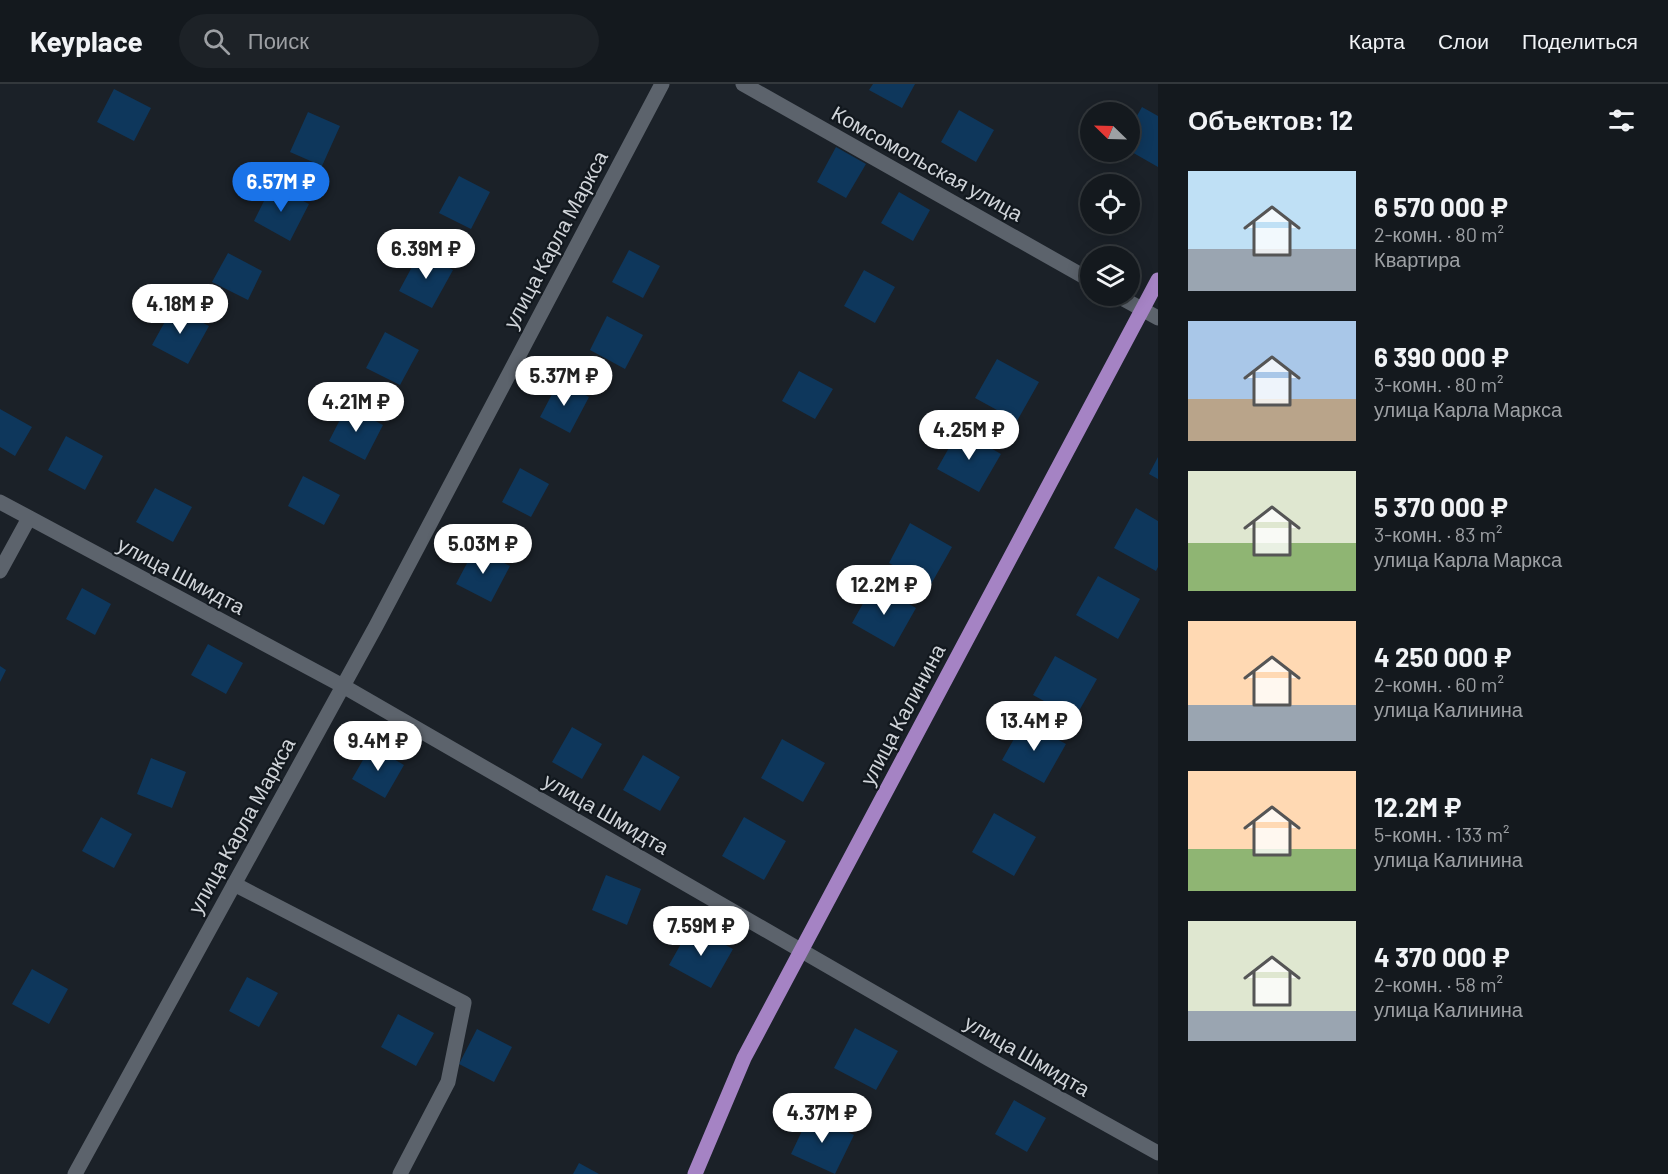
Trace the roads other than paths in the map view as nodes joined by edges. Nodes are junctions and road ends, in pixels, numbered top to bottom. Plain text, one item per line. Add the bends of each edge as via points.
1 (662, 84) edge
2 (743, 84) edge
3 (1080, 274) edge
4 (1158, 280) edge
5 (1136, 306) edge
6 (1142, 309) junction
7 (1158, 318) edge
8 (0, 502) edge
9 (29, 518) junction
10 (0, 571) edge
11 (343, 686) junction
12 (234, 884) junction
13 (801, 951) junction
14 (1158, 1153) edge
15 (75, 1174) edge
16 (400, 1174) edge
17 (695, 1174) edge

1 - 11 street, улица Карла Маркса
2 - 3 street, Комсомольская улица
4 - 6 main road, улица Калинина
5 - 6 street
6 - 7 street
6 - 13 main road, улица Калинина
8 - 9 street, улица Шмидта
9 - 10 street
9 - 11 street, улица Шмидта
11 - 12 street, улица Карла Маркса
11 - 13 street, улица Шмидта
12 - 15 street, улица Карла Маркса
12 - 16 street via 464,1003 448,1082
13 - 14 street, улица Шмидта
13 - 17 main road, улица Калинина via 744,1059

